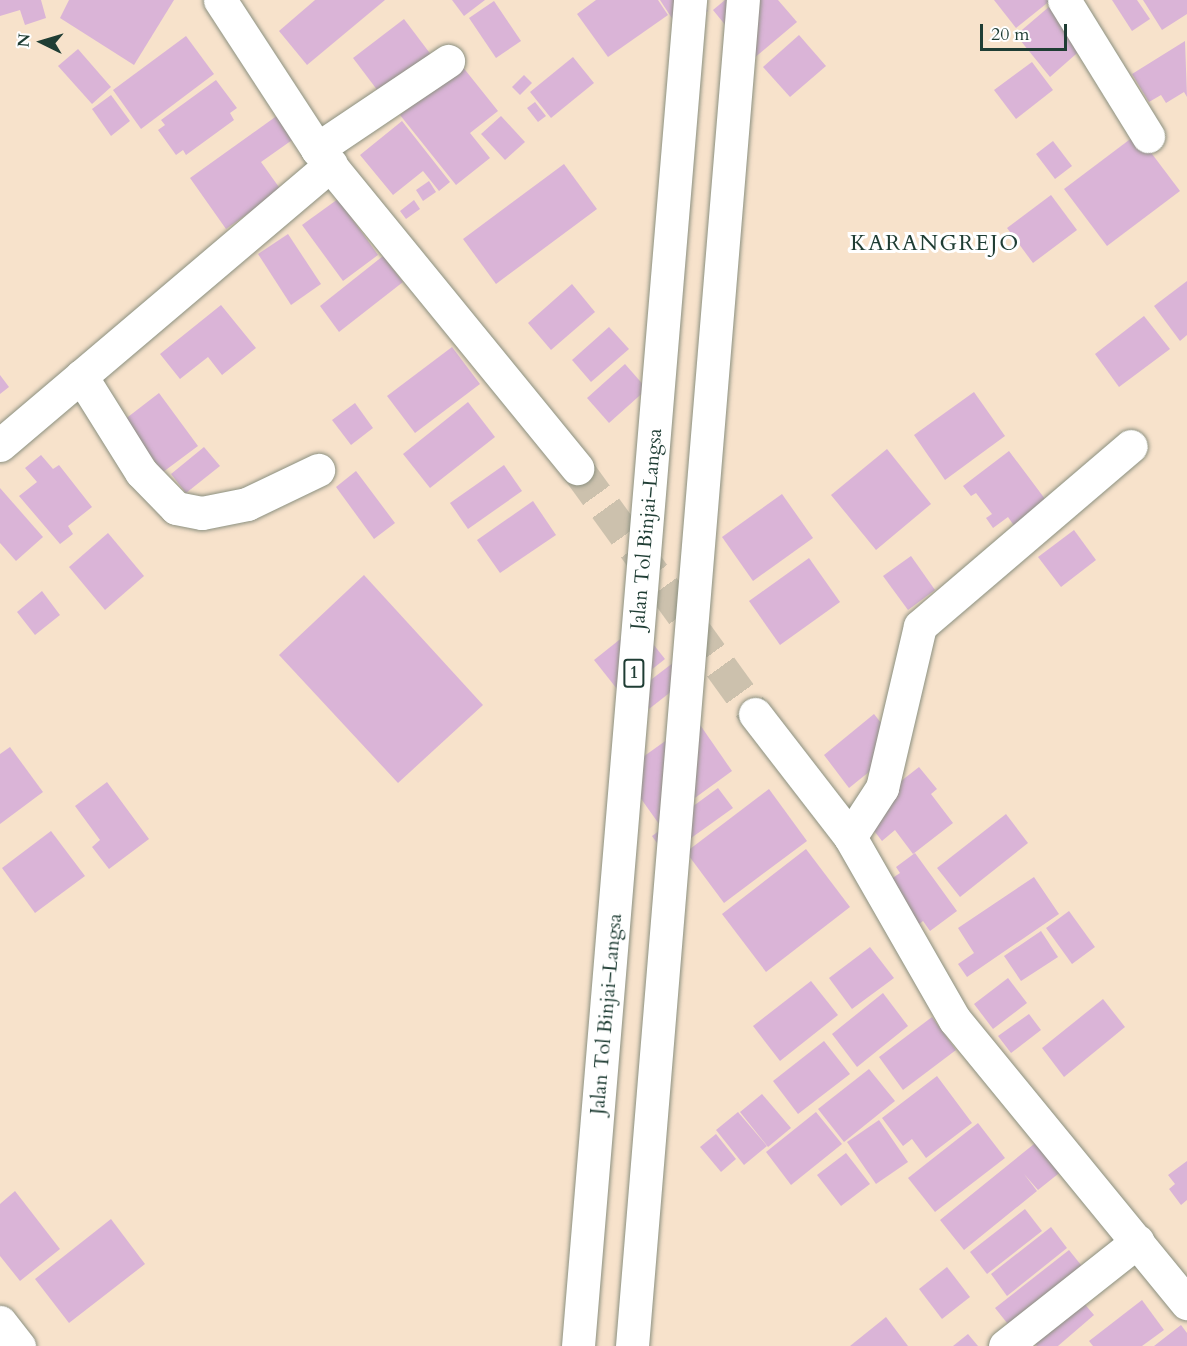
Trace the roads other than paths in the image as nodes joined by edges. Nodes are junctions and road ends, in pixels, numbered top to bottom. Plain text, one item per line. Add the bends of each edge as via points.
1 (220, 0) edge
2 (690, 0) edge
3 (744, 0) edge
4 (1064, 0) edge
5 (448, 61) dead end
6 (1148, 136) dead end
7 (324, 157) junction
8 (81, 376) junction
9 (0, 445) edge
10 (1131, 446) dead end
11 (577, 468) tunnel mouth
12 (318, 470) dead end
13 (755, 714) tunnel mouth
14 (850, 837) junction
15 (1138, 1242) junction
16 (1187, 1303) edge
17 (0, 1322) edge
18 (19, 1346) edge
19 (578, 1346) edge
20 (632, 1346) edge
21 (1005, 1346) edge

1 - 7 main road
2 - 19 main road, Jalan Tol Binjai–Langsa / 1
3 - 20 main road
4 - 6 main road
5 - 7 main road
7 - 8 main road
7 - 11 main road
8 - 9 main road
8 - 12 main road via 141,472 176,508 202,513 247,504
10 - 14 main road via 920,626 882,788
13 - 14 main road
14 - 15 main road via 955,1020
15 - 16 main road
15 - 21 main road
17 - 18 main road

